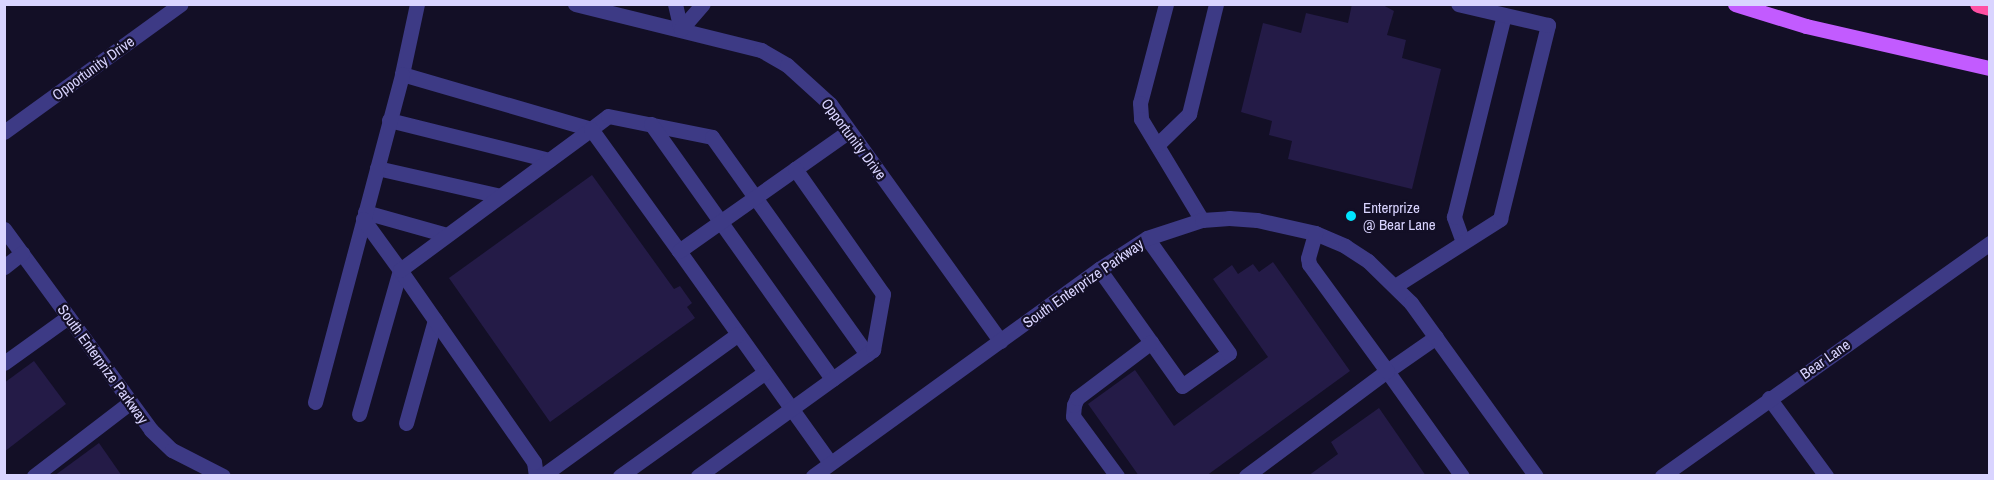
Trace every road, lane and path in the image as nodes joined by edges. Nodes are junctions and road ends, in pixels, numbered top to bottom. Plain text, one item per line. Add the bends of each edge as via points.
1 (181, 4) edge
2 (417, 4) edge
3 (575, 4) edge
4 (675, 4) edge
5 (703, 4) edge
6 (1166, 4) edge
7 (1216, 4) edge
8 (1458, 4) edge
9 (1734, 4) edge
10 (1979, 4) edge
11 (1989, 7) edge
12 (1504, 15) junction
13 (681, 28) junction
14 (1989, 68) edge
15 (402, 74) junction
16 (389, 120) junction
17 (651, 124) junction
18 (591, 129) junction
19 (849, 131) junction
20 (4, 132) edge
21 (1157, 146) junction
22 (549, 160) junction
23 (377, 168) junction
24 (795, 169) junction
25 (500, 196) junction
26 (756, 196) junction
27 (364, 215) junction
28 (1202, 220) junction
29 (721, 221) junction
30 (4, 229) edge
31 (1315, 233) junction
32 (447, 235) junction
33 (1147, 238) junction
34 (1463, 242) junction
35 (1989, 243) edge
36 (679, 251) junction
37 (22, 253) junction
38 (4, 267) edge
39 (1099, 269) junction
40 (400, 270) junction
41 (1395, 286) junction
42 (68, 317) junction
43 (435, 320) junction
44 (738, 334) junction
45 (1436, 338) junction
46 (1000, 341) junction
47 (1151, 342) junction
48 (867, 354) junction
49 (4, 363) edge
50 (1387, 371) junction
51 (765, 372) junction
52 (832, 379) junction
53 (1769, 398) junction
54 (315, 402) dead end
55 (129, 403) junction
56 (792, 409) junction
57 (360, 414) dead end
58 (406, 423) dead end
59 (830, 463) junction
60 (34, 476) edge
61 (223, 476) edge
62 (536, 476) edge
63 (542, 476) edge
64 (620, 476) edge
65 (698, 476) edge
66 (813, 476) edge
67 (1117, 476) edge
68 (1246, 476) edge
69 (1462, 476) edge
70 (1536, 476) edge
71 (1662, 476) edge
72 (1826, 476) edge

1 - 20 street, Opportunity Drive
2 - 15 street
3 - 13 street, Opportunity Drive
4 - 13 street
5 - 13 street
6 - 21 street via 1140,103 1141,119
7 - 21 street via 1189,114
8 - 12 street
9 - 14 main road via 1806,26
10 - 11 highway
12 - 34 street via 1454,218
12 - 34 street via 1548,25 1500,219
13 - 19 street, Opportunity Drive via 761,50 787,65 819,92
15 - 16 street
15 - 18 street
16 - 22 street
16 - 23 street
17 - 18 street via 608,116
17 - 26 street via 711,136
17 - 29 street
18 - 22 street
18 - 36 street
19 - 24 street
19 - 46 street, Opportunity Drive
21 - 28 street
22 - 25 street
23 - 25 street
23 - 27 street
24 - 26 street
24 - 48 street via 883,294 873,350
25 - 32 street
26 - 29 street
26 - 48 street
27 - 32 street
27 - 40 street
27 - 54 street
28 - 31 street, South Enterprize Parkway via 1257,220
28 - 33 street, South Enterprize Parkway
29 - 36 street
29 - 52 street
30 - 37 street, South Enterprize Parkway
31 - 41 street, South Enterprize Parkway via 1368,261
31 - 50 street via 1309,264
32 - 40 street
33 - 39 street, South Enterprize Parkway
33 - 47 street via 1229,353 1182,386
34 - 41 street
35 - 53 street, Bear Lane
36 - 44 street
37 - 38 street
37 - 42 street, South Enterprize Parkway
39 - 46 street, South Enterprize Parkway
39 - 47 street
40 - 43 street
40 - 57 street
41 - 45 street, South Enterprize Parkway
42 - 49 street
42 - 55 street, South Enterprize Parkway
43 - 58 street
43 - 62 street via 534,462
44 - 51 street
44 - 63 street
45 - 50 street
45 - 70 street, South Enterprize Parkway
46 - 59 street, South Enterprize Parkway
47 - 67 street via 1077,398 1074,405 1074,416
48 - 52 street
50 - 68 street
50 - 69 street
51 - 56 street
51 - 64 street
52 - 56 street
53 - 71 street, Bear Lane
53 - 72 street
55 - 60 street
55 - 61 street, South Enterprize Parkway via 172,450
56 - 59 street
56 - 65 street
59 - 66 street, South Enterprize Parkway

